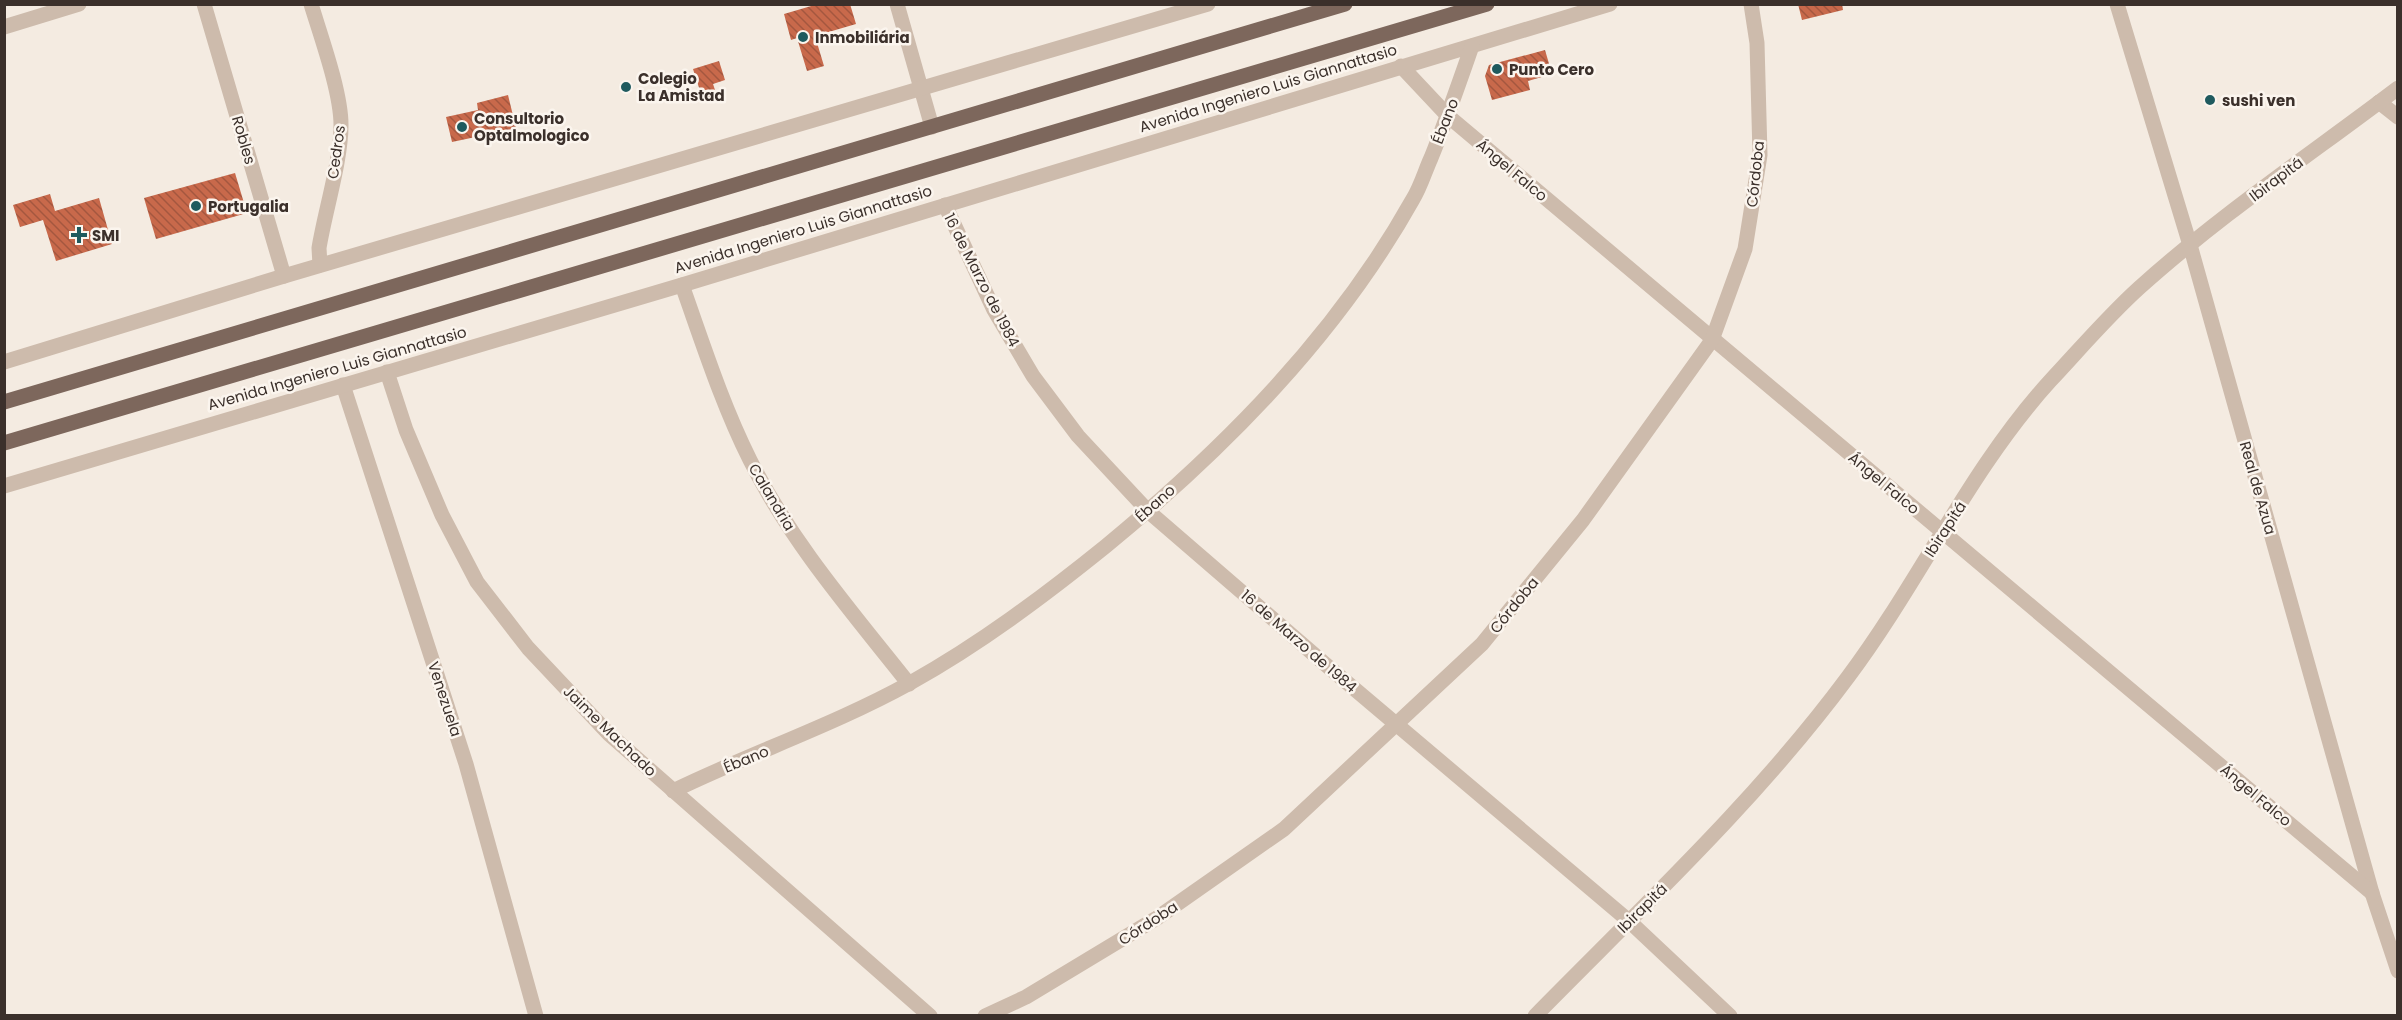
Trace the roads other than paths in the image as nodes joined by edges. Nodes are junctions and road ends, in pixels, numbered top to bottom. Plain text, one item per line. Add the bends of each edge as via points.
1 (79, 4) edge
2 (204, 4) edge
3 (311, 4) edge
4 (897, 4) edge
5 (1208, 4) edge
6 (1487, 4) edge
7 (1610, 4) edge
8 (1751, 4) edge
9 (2117, 4) edge
10 (1335, 6) edge
11 (4, 27) edge
12 (1472, 46) junction
13 (1401, 66) junction
14 (922, 88) junction
15 (2397, 88) edge
16 (2379, 102) junction
17 (1448, 116) junction
18 (2397, 117) edge
19 (932, 127) junction
20 (945, 205) junction
21 (2190, 244) junction
22 (320, 265) junction
23 (284, 276) junction
24 (682, 285) junction
25 (1712, 340) junction
26 (4, 362) edge
27 (387, 372) junction
28 (343, 385) junction
29 (4, 402) edge
30 (4, 443) edge
31 (4, 486) edge
32 (1148, 511) junction
33 (1944, 532) junction
34 (909, 684) junction
35 (1397, 725) junction
36 (673, 791) junction
37 (2372, 893) junction
38 (1629, 921) junction
39 (2397, 971) edge
40 (536, 1016) edge
41 (930, 1016) edge
42 (985, 1016) edge
43 (1535, 1016) edge
44 (1730, 1016) edge

1 - 11 street
2 - 23 street, Robles
3 - 22 street, Cedros via 341,125 319,248
4 - 14 street
5 - 14 street
6 - 30 main road, Avenida Ingeniero Luis Giannattasio
7 - 12 street, Avenida Ingeniero Luis Giannattasio
8 - 25 street, Córdoba via 1757,43 1760,155 1745,249
9 - 21 street, Real de Azua
10 - 19 main road
12 - 13 street, Avenida Ingeniero Luis Giannattasio
12 - 17 street, Ébano
13 - 17 street, Ángel Falco
13 - 20 street, Avenida Ingeniero Luis Giannattasio
14 - 19 street
14 - 22 street
15 - 16 street, Ibirapitá
16 - 18 street
16 - 21 street, Ibirapitá
17 - 25 street, Ángel Falco
17 - 32 street, Ébano via 1415,197 1380,255 1334,318 1249,417
19 - 29 main road
20 - 24 street, Avenida Ingeniero Luis Giannattasio
20 - 32 street, 16 de Marzo de 1984 via 994,310 1033,376 1078,436
21 - 33 street, Ibirapitá via 2137,290 2049,382 2003,437
21 - 37 street, Real de Azua
22 - 23 street
23 - 26 street
24 - 27 street, Avenida Ingeniero Luis Giannattasio
24 - 34 street, Calandria via 722,397 751,461 787,525
25 - 33 street, Ángel Falco
25 - 35 street, Córdoba via 1583,520 1482,644
27 - 28 street, Avenida Ingeniero Luis Giannattasio
27 - 36 street, Jaime Machado via 406,430 442,515 477,582 528,648 609,734
28 - 31 street, Avenida Ingeniero Luis Giannattasio
28 - 40 street, Venezuela via 466,764
32 - 34 street, Ébano via 1045,596
32 - 35 street, 16 de Marzo de 1984
33 - 37 street, Ángel Falco
33 - 38 street, Ibirapitá via 1849,676 1767,777
34 - 36 street, Ébano via 807,734
35 - 38 street, 16 de Marzo de 1984
35 - 42 street, Córdoba via 1284,829 1157,918 1026,997
36 - 41 street, Jaime Machado
37 - 39 street, Real de Azua
38 - 43 street, Ibirapitá
38 - 44 street, 16 de Marzo de 1984

